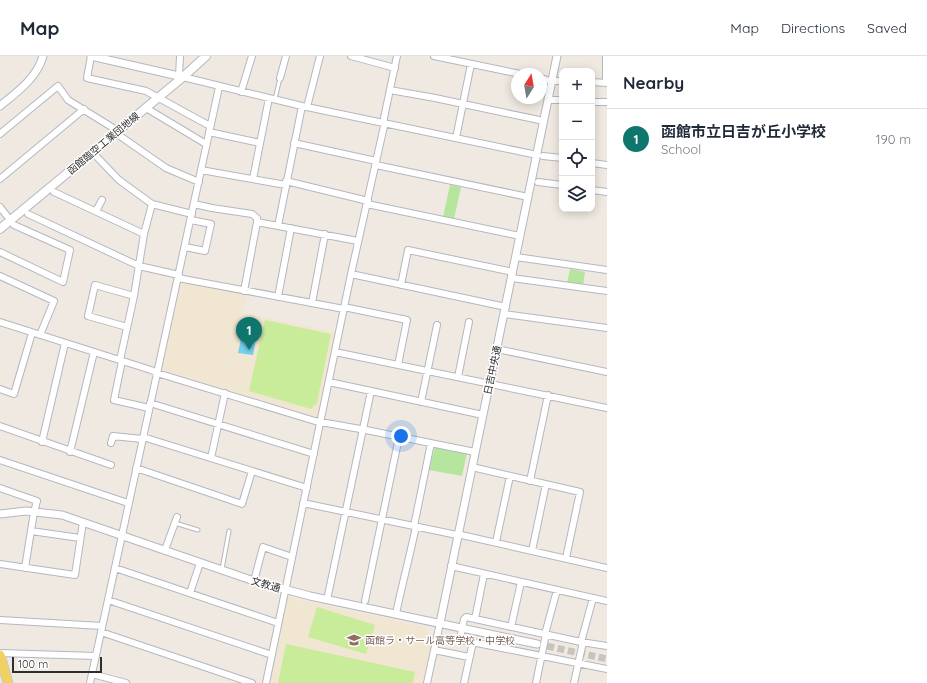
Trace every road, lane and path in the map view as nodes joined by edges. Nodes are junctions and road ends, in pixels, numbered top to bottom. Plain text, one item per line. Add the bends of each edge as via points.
1 (43, 56) edge
2 (91, 56) edge
3 (180, 56) edge
4 (206, 56) edge
5 (252, 56) edge
6 (286, 56) edge
7 (320, 56) edge
8 (351, 56) edge
9 (397, 56) edge
10 (434, 56) edge
11 (557, 56) edge
12 (606, 56) edge
13 (471, 64) junction
14 (394, 68) junction
15 (511, 72) edge
16 (181, 77) junction
17 (280, 78) joint
18 (547, 80) edge
19 (559, 81) edge
20 (595, 82) edge
21 (606, 83) edge
22 (219, 87) junction
23 (390, 90) junction
24 (241, 92) junction
25 (159, 97) junction
26 (272, 99) junction
27 (549, 100) junction
28 (559, 100) edge
29 (595, 102) edge
30 (607, 102) edge
31 (463, 104) junction
32 (0, 106) edge
33 (304, 106) junction
34 (146, 108) junction
35 (84, 109) junction
36 (539, 120) dead end
37 (384, 123) junction
38 (210, 129) junction
39 (119, 133) junction
40 (0, 134) edge
41 (456, 138) junction
42 (260, 143) junction
43 (294, 143) junction
44 (206, 144) junction
45 (540, 155) junction
46 (96, 156) dead end
47 (559, 158) edge
48 (376, 163) junction
49 (595, 163) edge
50 (607, 165) edge
51 (201, 170) junction
52 (0, 179) edge
53 (253, 179) junction
54 (199, 182) junction
55 (538, 182) dead end
56 (286, 183) junction
57 (559, 185) edge
58 (595, 190) edge
59 (54, 192) dead end
60 (607, 192) edge
61 (528, 197) junction
62 (102, 200) dead end
63 (368, 203) junction
64 (152, 204) junction
65 (194, 204) junction
66 (0, 207) edge
67 (96, 212) junction
68 (28, 214) dead end
69 (7, 216) dead end
70 (191, 217) junction
71 (257, 222) junction
72 (14, 225) dead end
73 (278, 226) junction
74 (291, 228) junction
75 (0, 229) edge
76 (144, 234) junction
77 (325, 234) junction
78 (520, 236) junction
79 (358, 241) junction
80 (185, 247) junction
81 (0, 252) edge
82 (516, 257) junction
83 (139, 266) junction
84 (607, 270) edge
85 (351, 274) junction
86 (512, 275) junction
87 (0, 276) edge
88 (178, 277) junction
89 (401, 284) junction
90 (244, 291) junction
91 (607, 292) edge
92 (134, 296) junction
93 (278, 297) junction
94 (312, 303) junction
95 (344, 308) junction
96 (505, 310) junction
97 (0, 322) edge
98 (469, 322) dead end
99 (437, 325) dead end
100 (127, 327) junction
101 (607, 328) edge
102 (32, 332) junction
103 (40, 335) junction
104 (66, 343) junction
105 (497, 349) junction
106 (94, 352) junction
107 (335, 352) junction
108 (121, 361) junction
109 (398, 365) junction
110 (428, 371) junction
111 (607, 372) edge
112 (157, 373) junction
113 (458, 378) junction
114 (329, 382) junction
115 (489, 384) junction
116 (0, 389) edge
117 (371, 391) junction
118 (225, 393) junction
119 (548, 395) junction
120 (421, 402) junction
121 (150, 406) junction
122 (607, 408) edge
123 (483, 415) junction
124 (320, 422) junction
125 (218, 424) junction
126 (0, 426) edge
127 (363, 430) junction
128 (399, 437) junction
129 (143, 438) junction
130 (42, 442) junction
131 (111, 443) dead end
132 (431, 443) junction
133 (70, 452) junction
134 (475, 452) junction
135 (314, 454) junction
136 (211, 458) junction
137 (0, 460) edge
138 (111, 465) dead end
139 (472, 467) junction
140 (136, 468) junction
141 (252, 471) junction
142 (510, 476) junction
143 (530, 480) junction
144 (546, 484) junction
145 (0, 488) edge
146 (307, 488) junction
147 (129, 502) junction
148 (303, 503) junction
149 (34, 512) junction
150 (346, 512) junction
151 (0, 514) edge
152 (382, 519) junction
153 (176, 520) joint
154 (83, 522) junction
155 (415, 526) junction
156 (198, 530) dead end
157 (31, 531) junction
158 (229, 531) dead end
159 (457, 534) junction
160 (122, 535) junction
161 (80, 538) junction
162 (496, 542) junction
163 (165, 550) junction
164 (532, 550) junction
165 (292, 557) junction
166 (566, 558) junction
167 (200, 562) junction
168 (0, 564) edge
169 (451, 566) junction
170 (25, 568) junction
171 (115, 568) junction
172 (607, 568) edge
173 (222, 570) junction
174 (484, 574) junction
175 (254, 580) junction
176 (521, 582) junction
177 (285, 589) junction
178 (557, 590) junction
179 (190, 593) junction
180 (593, 598) junction
181 (108, 600) junction
182 (327, 600) junction
183 (365, 601) dead end
184 (607, 601) edge
185 (396, 614) junction
186 (475, 619) junction
187 (0, 620) edge
188 (278, 623) junction
189 (440, 623) junction
190 (462, 628) junction
191 (511, 628) junction
192 (102, 629) junction
193 (545, 634) junction
194 (473, 642) junction
195 (582, 642) junction
196 (537, 644) tunnel mouth
197 (607, 646) edge
198 (434, 650) junction
199 (0, 654) edge
200 (272, 655) junction
201 (96, 656) junction
202 (541, 656) junction
203 (469, 657) junction
204 (578, 663) junction
205 (607, 669) edge
206 (92, 674) junction
207 (8, 683) edge
208 (90, 683) edge
209 (126, 683) edge
210 (252, 683) edge
211 (266, 683) edge
212 (427, 683) edge
213 (464, 683) edge
214 (536, 683) edge
215 (574, 683) edge

1 - 32 street via 38,70 32,77
2 - 16 street
2 - 25 street via 87,78 146,91
3 - 16 street
4 - 16 main road, 函館臨空工業団地線
5 - 24 street
6 - 17 street
7 - 33 street
8 - 14 street
9 - 14 street
10 - 13 street
11 - 18 street, 日吉中央通
12 - 21 street
13 - 15 street
13 - 31 street
14 - 23 street
16 - 22 street
16 - 25 main road, 函館臨空工業団地線
17 - 26 lane
18 - 19 street
18 - 27 street, 日吉中央通
20 - 21 street
22 - 24 street
22 - 38 street
23 - 31 street
23 - 37 street
24 - 26 street
25 - 34 main road, 函館臨空工業団地線
25 - 38 street
26 - 33 street
26 - 42 street
27 - 28 street
27 - 45 street, 日吉中央通
29 - 30 street
31 - 36 street
31 - 41 street
33 - 37 street
33 - 43 street
34 - 39 main road, 函館臨空工業団地線
34 - 44 street
35 - 39 street
35 - 40 street via 68,100 58,86
35 - 52 street
37 - 41 street
37 - 48 street
38 - 42 street
38 - 44 street
39 - 54 street via 166,168
39 - 75 main road, 函館臨空工業団地線
41 - 45 street
42 - 53 street
43 - 48 street
43 - 56 street
44 - 51 street
45 - 47 street
45 - 61 street, 日吉中央通
46 - 64 street via 119,180
48 - 61 street
48 - 63 street
49 - 50 street
51 - 53 street
51 - 54 street
53 - 56 street
54 - 65 street
55 - 57 street
56 - 63 street
56 - 73 street
58 - 60 street
59 - 67 street
61 - 78 street, 日吉中央通
62 - 67 street
63 - 78 street
63 - 79 street
64 - 70 street
64 - 76 street
65 - 70 street
65 - 71 street via 252,214 257,218
66 - 69 street
67 - 76 street
68 - 83 street
70 - 80 street
70 - 80 street via 211,224 205,251
71 - 73 street
71 - 90 street
72 - 81 street via 70,250 63,282
73 - 74 street
74 - 77 street
74 - 93 street
76 - 83 street
77 - 79 street
77 - 94 street
78 - 82 street, 日吉中央通
79 - 85 street
80 - 88 street
82 - 84 street
82 - 86 street, 日吉中央通
83 - 88 street
83 - 92 street
85 - 89 street
85 - 95 street
86 - 89 street via 408,250
86 - 91 street
86 - 96 street, 日吉中央通
87 - 103 street via 54,301
88 - 90 street
88 - 112 street
89 - 96 street
90 - 93 street
92 - 100 street
92 - 100 street via 95,285 88,316
93 - 94 street
94 - 95 street
95 - 107 street
95 - 109 street via 407,320
96 - 101 street
96 - 105 street, 日吉中央通
97 - 102 street
98 - 113 street
99 - 110 street
100 - 108 street
102 - 103 street
102 - 116 street via 14,394
103 - 104 street
104 - 106 street
104 - 130 street
105 - 111 street
105 - 115 street, 日吉中央通
106 - 108 street
106 - 133 street
107 - 109 street
107 - 114 street
108 - 112 street
108 - 121 street via 114,400
109 - 110 street
110 - 113 street
110 - 120 street
112 - 118 street
112 - 121 street
113 - 115 street
114 - 117 street
114 - 124 street
115 - 119 street
115 - 123 street, 日吉中央通
117 - 120 street
117 - 127 street
118 - 124 street
118 - 125 street
119 - 122 street
119 - 143 street
120 - 123 street
121 - 125 street
121 - 129 street
123 - 134 street, 日吉中央通
124 - 127 street
124 - 135 street
125 - 135 street
125 - 136 street
126 - 130 street
127 - 128 street
127 - 150 street
128 - 132 street
128 - 152 street
129 - 131 street via 113,436
129 - 136 street
129 - 140 street
130 - 133 street
132 - 134 street
132 - 155 street
133 - 138 street
134 - 139 street, 日吉中央通
135 - 146 street
136 - 141 street
137 - 147 street
139 - 142 street
139 - 159 street, 日吉中央通
140 - 141 street via 242,504
140 - 147 street
141 - 146 street
142 - 143 street
142 - 162 street
143 - 144 street
144 - 164 street
144 - 166 street via 580,492
145 - 149 street via 37,501
146 - 148 street
147 - 160 street
148 - 150 street
148 - 165 street
149 - 151 street, 文教通
149 - 154 street, 文教通 via 62,515
149 - 157 street
150 - 152 street
150 - 182 street
152 - 155 street
152 - 183 street
153 - 156 lane
153 - 163 street
154 - 160 street, 文教通
154 - 161 street
155 - 159 street
155 - 185 street
157 - 161 street
157 - 170 street
158 - 173 lane
159 - 162 street
159 - 169 street, 日吉中央通
160 - 163 street, 文教通
160 - 171 street
161 - 170 street via 75,575
162 - 164 street
163 - 167 street, 文教通
164 - 166 street
165 - 175 street via 263,547
165 - 177 street
166 - 172 street
167 - 173 street, 文教通
167 - 179 street
168 - 170 street
169 - 174 street
169 - 189 street, 日吉中央通
171 - 179 street
171 - 181 street
173 - 175 street, 文教通
174 - 176 street
174 - 186 street
175 - 177 street, 文教通
176 - 178 street
176 - 191 street
177 - 182 street, 文教通
177 - 188 street
178 - 180 street
178 - 193 street
179 - 188 street
180 - 184 street
180 - 195 street
181 - 192 street
181 - 200 street
182 - 185 street, 文教通
185 - 189 street, 文教通
186 - 190 street via 464,619
186 - 191 street
187 - 192 street
188 - 200 street
189 - 190 street, 文教通
189 - 198 street, 日吉中央通
190 - 194 street via 460,639
190 - 196 street, 文教通
191 - 193 street
192 - 201 street
192 - 210 street
193 - 195 street
193 - 202 street
194 - 202 street
194 - 203 street
195 - 197 street
195 - 204 street
198 - 203 street
198 - 212 street, 日吉中央通
199 - 201 street
199 - 207 main road
200 - 211 street
201 - 206 street
202 - 204 street
202 - 214 street
203 - 213 street
204 - 205 street
204 - 215 street
206 - 208 street
206 - 209 street

